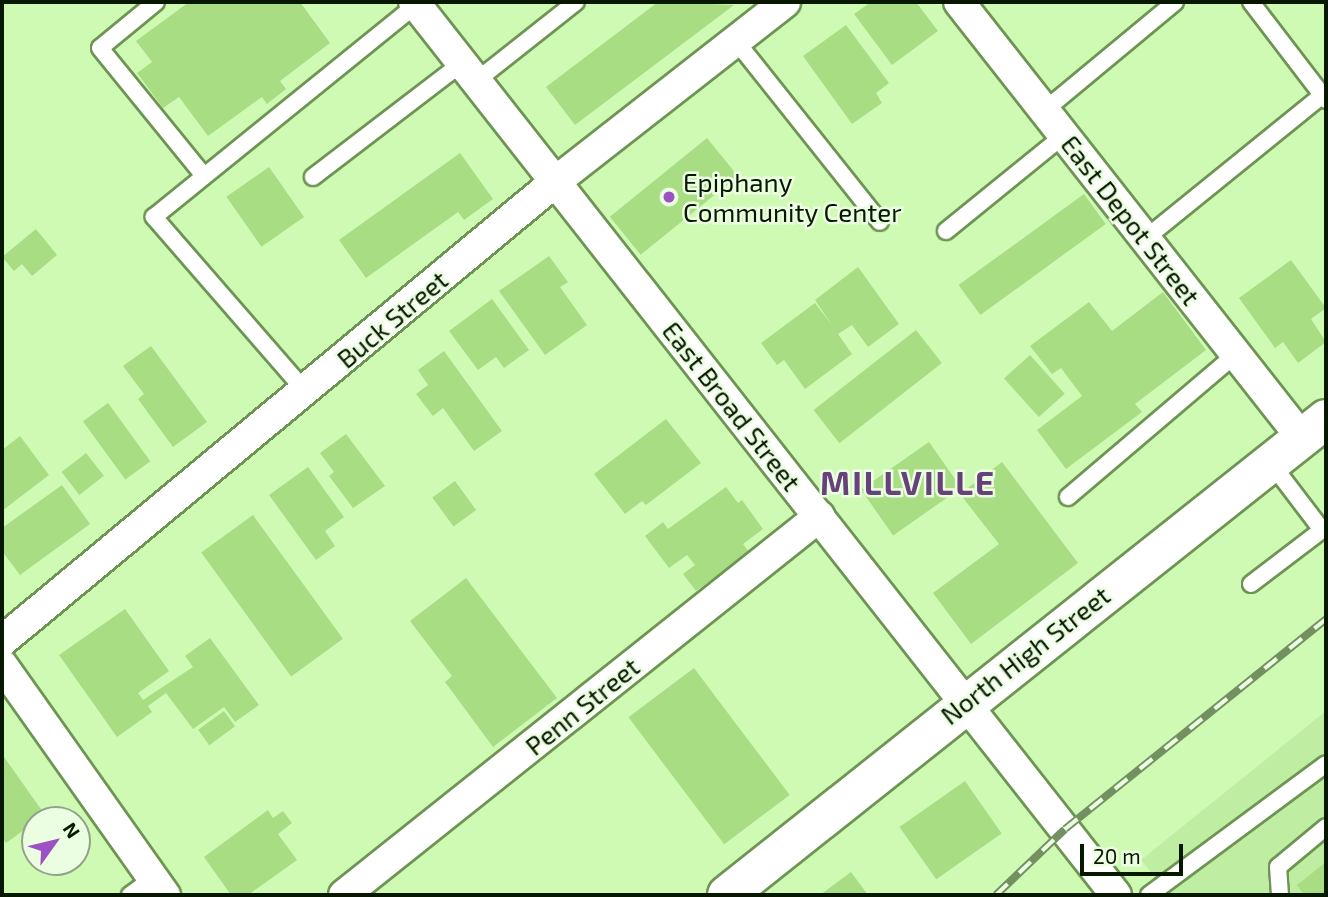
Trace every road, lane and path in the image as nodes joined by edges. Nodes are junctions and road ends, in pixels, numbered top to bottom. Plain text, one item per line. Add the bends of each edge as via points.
1 (156, 2) edge
2 (576, 2) edge
3 (785, 2) edge
4 (959, 2) edge
5 (1175, 2) edge
6 (1251, 2) edge
7 (415, 3) edge
8 (736, 41) junction
9 (469, 72) junction
10 (1325, 96) edge
11 (1045, 110) junction
12 (1064, 135) junction
13 (204, 176) junction
14 (313, 177) dead end
15 (555, 182) junction
16 (880, 222) dead end
17 (946, 231) dead end
18 (1146, 238) junction
19 (1236, 354) junction
20 (306, 392) junction
21 (1314, 428) edge
22 (1271, 463) junction
23 (1068, 497) dead end
24 (820, 516) junction
25 (1324, 528) edge
26 (1251, 584) dead end
27 (2, 641) edge
28 (2, 665) edge
29 (963, 704) junction
30 (1326, 764) edge
31 (1326, 827) edge
32 (149, 890) edge
33 (344, 895) edge
34 (727, 895) edge
35 (1116, 895) edge
36 (1149, 895) edge
37 (1280, 895) edge

1 - 13 lane via 100,48
2 - 9 lane
3 - 8 street, Buck Street
4 - 11 street, East Depot Street
5 - 11 lane
6 - 10 lane
7 - 9 street, East Broad Street
7 - 13 lane
8 - 15 street, Buck Street
8 - 16 lane
9 - 14 lane
9 - 15 street, East Broad Street
10 - 18 lane
11 - 12 street, East Depot Street
12 - 17 lane
12 - 18 street, East Depot Street
13 - 20 lane via 154,217
15 - 20 street, Buck Street
15 - 24 street, East Broad Street
18 - 19 street, East Depot Street
19 - 21 street, East Depot Street
19 - 23 lane
20 - 27 street, Buck Street
21 - 22 street, North High Street
22 - 25 lane
22 - 29 street, North High Street
24 - 29 street, East Broad Street
24 - 33 street, Penn Street
25 - 26 lane
28 - 32 street
29 - 34 street, North High Street
29 - 35 street, East Broad Street
30 - 36 lane
31 - 37 lane via 1278,867

